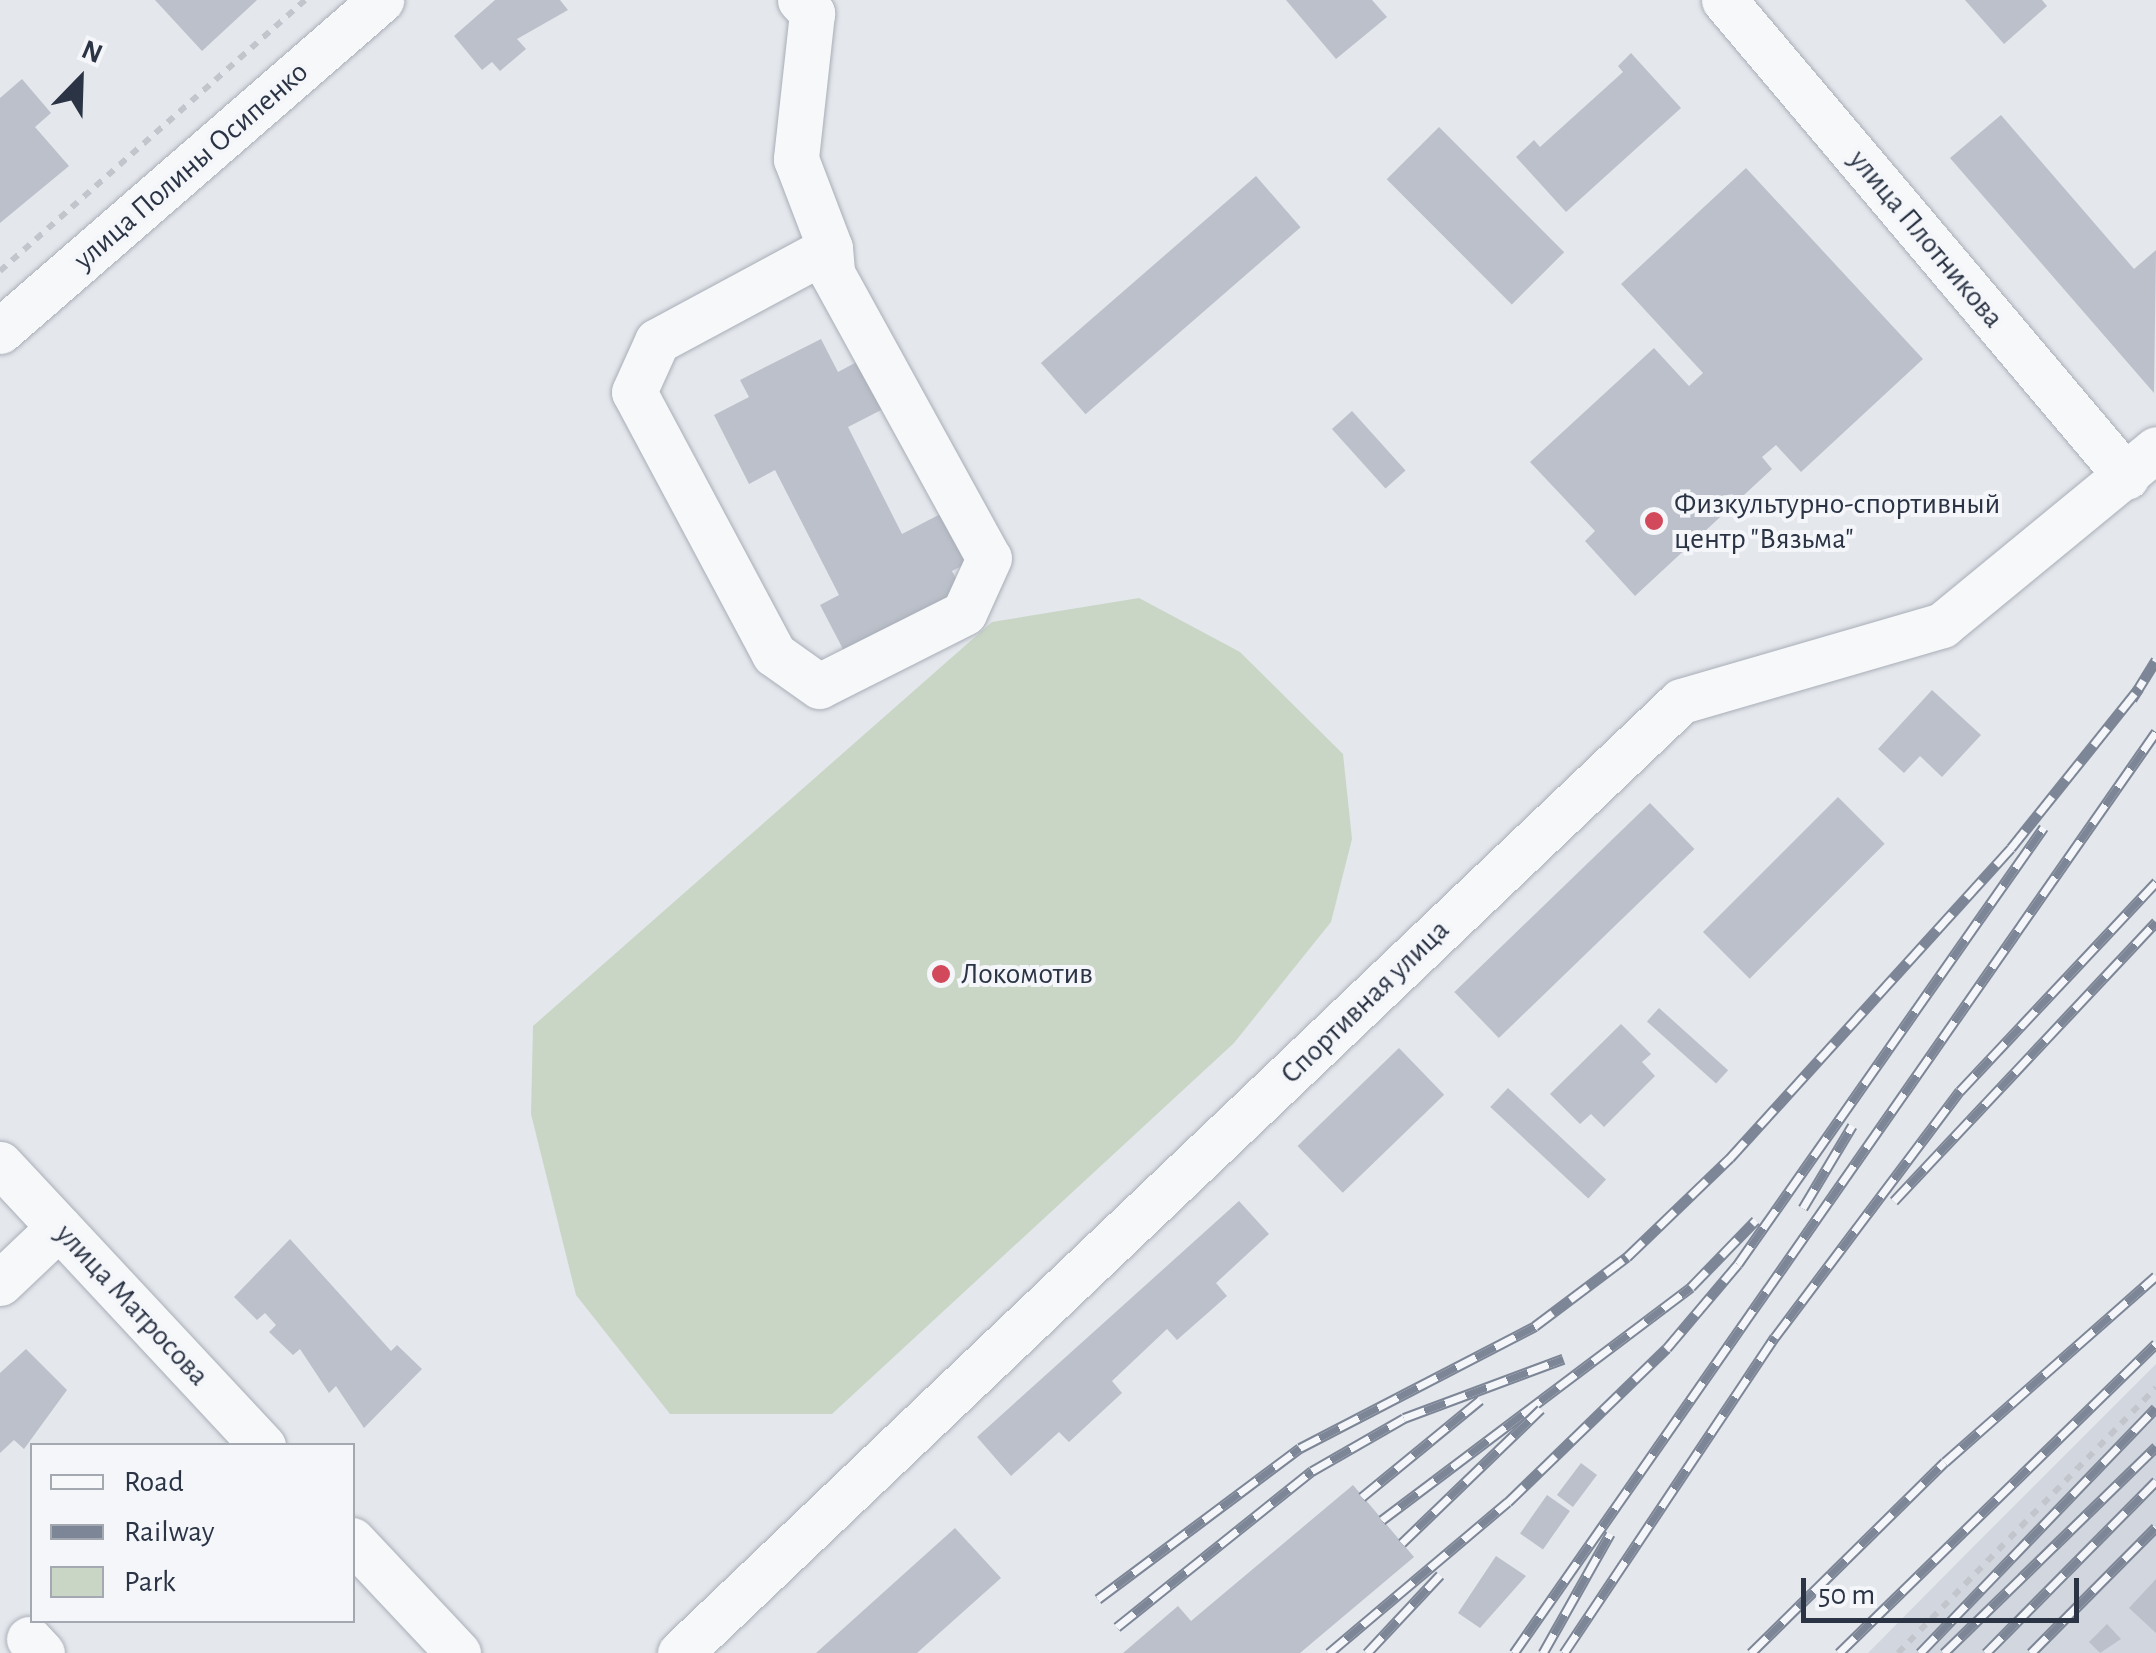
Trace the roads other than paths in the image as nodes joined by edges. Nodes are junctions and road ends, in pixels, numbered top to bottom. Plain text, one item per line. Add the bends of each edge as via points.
1 (381, 0) edge
2 (800, 0) edge
3 (1724, 0) edge
4 (830, 248) junction
5 (0, 331) edge
6 (2141, 463) edge
7 (0, 1164) edge
8 (58, 1227) junction
9 (0, 1283) edge
10 (261, 1443) edge
11 (355, 1543) edge
12 (458, 1653) edge
13 (680, 1653) edge

1 - 5 street, улица Полины Осипенко
2 - 4 street via 812,13 796,158
3 - 6 street, улица Плотникова
4 - 4 street via 832,273 989,558 964,613 819,686 774,654 634,392 657,341
6 - 13 street, Спортивная улица via 1942,625 1681,701
7 - 8 street, улица Матросова
8 - 9 street
8 - 10 street, улица Матросова
11 - 12 street

